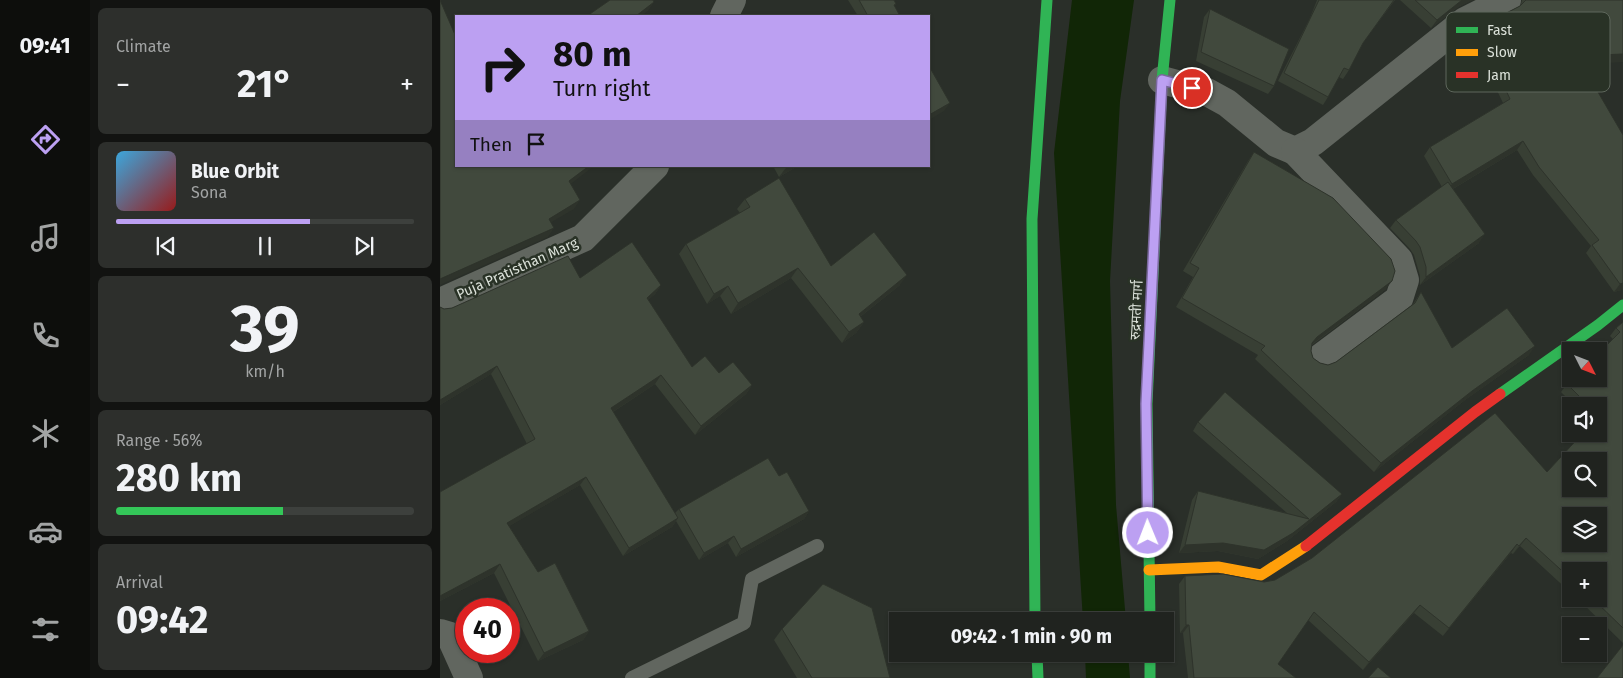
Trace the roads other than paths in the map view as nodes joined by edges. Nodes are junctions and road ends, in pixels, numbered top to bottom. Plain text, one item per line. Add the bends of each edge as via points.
1 (732, 0) edge
2 (1047, 0) edge
3 (1170, 0) edge
4 (1507, 0) edge
5 (1483, 12) edge
6 (724, 15) edge
7 (1446, 36) edge
8 (1162, 80) junction
9 (1295, 151) junction
10 (654, 167) edge
11 (440, 302) edge
12 (1623, 305) edge
13 (1320, 358) dead end
14 (817, 546) dead end
15 (1149, 570) junction
16 (1035, 612) edge
17 (1150, 612) edge
18 (440, 633) edge
19 (1037, 662) edge
20 (1150, 662) edge
21 (469, 678) edge
22 (632, 678) edge
23 (1038, 678) edge
24 (1150, 678) edge

1 - 6 street
2 - 16 street via 1032,219
3 - 8 street, रुद्रमती मार्ग
4 - 5 street
7 - 9 street via 1313,142
8 - 9 street via 1207,92 1227,103 1276,142
8 - 15 street, रुद्रमती मार्ग via 1146,404
9 - 13 street via 1399,260 1405,280 1399,299
10 - 11 street, Puja Pratisthan Marg via 582,238
12 - 15 street via 1475,412 1296,554 1261,574 1218,568
14 - 22 lane via 752,579 744,623
15 - 17 street, रुद्रमती मार्ग
18 - 21 street via 450,636
19 - 23 street
20 - 24 street

